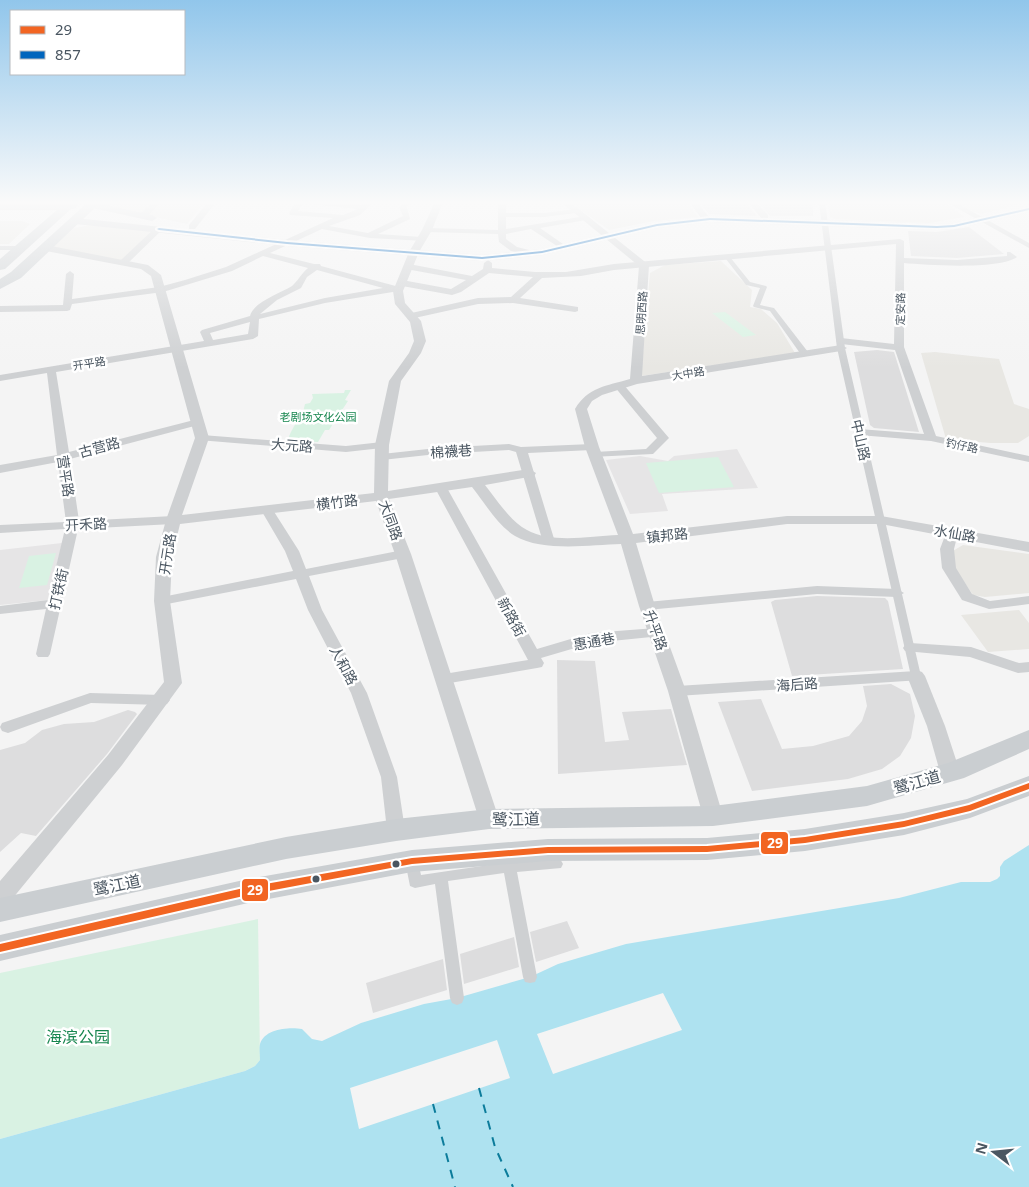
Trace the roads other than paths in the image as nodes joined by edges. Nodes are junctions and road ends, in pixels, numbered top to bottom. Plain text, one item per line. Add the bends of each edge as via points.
1 (11, 257) edge
2 (36, 257) edge
3 (98, 257) edge
4 (128, 257) edge
5 (256, 257) edge
6 (279, 257) edge
7 (407, 257) edge
8 (430, 257) edge
9 (494, 257) edge
10 (635, 257) edge
11 (734, 257) edge
12 (828, 257) edge
13 (1011, 257) edge
14 (412, 258) junction
15 (489, 258) junction
16 (728, 258) junction
17 (900, 260) joint
18 (124, 262) junction
19 (644, 265) junction
20 (0, 266) edge
21 (317, 266) junction
22 (487, 270) junction
23 (70, 274) dead end
24 (539, 276) junction
25 (473, 279) junction
26 (0, 285) edge
27 (400, 286) junction
28 (160, 290) junction
29 (458, 290) junction
30 (513, 300) junction
31 (478, 301) junction
32 (67, 302) junction
33 (0, 309) edge
34 (575, 309) dead end
35 (410, 316) junction
36 (254, 317) junction
37 (209, 343) junction
38 (841, 345) junction
39 (899, 347) junction
40 (178, 348) junction
41 (805, 354) junction
42 (51, 369) junction
43 (0, 378) edge
44 (636, 381) junction
45 (619, 386) junction
46 (198, 422) junction
47 (859, 432) junction
48 (202, 438) junction
49 (931, 438) junction
50 (521, 450) junction
51 (382, 451) junction
52 (593, 451) junction
53 (63, 457) junction
54 (1029, 459) edge
55 (0, 469) edge
56 (529, 473) junction
57 (476, 483) junction
58 (441, 488) junction
59 (381, 496) junction
60 (267, 510) junction
61 (173, 520) junction
62 (880, 520) junction
63 (73, 524) junction
64 (0, 529) edge
65 (952, 533) junction
66 (627, 539) junction
67 (549, 542) junction
68 (1029, 547) edge
69 (403, 554) junction
70 (301, 575) junction
71 (897, 593) junction
72 (162, 600) junction
73 (1029, 600) edge
74 (54, 604) junction
75 (647, 606) junction
76 (0, 610) edge
77 (656, 633) junction
78 (910, 648) junction
79 (43, 654) dead end
80 (533, 656) junction
81 (1029, 667) edge
82 (916, 676) junction
83 (444, 679) junction
84 (677, 691) junction
85 (162, 700) junction
86 (8, 727) dead end
87 (1029, 739) edge
88 (950, 772) junction
89 (1029, 786) edge
90 (713, 816) junction
91 (489, 819) junction
92 (396, 830) junction
93 (548, 850) junction
94 (412, 861) junction
95 (509, 867) junction
96 (441, 877) junction
97 (0, 897) edge
98 (0, 910) edge
99 (0, 948) edge
100 (530, 977) dead end
101 (457, 998) dead end

1 - 20 main road
2 - 26 main road
3 - 18 street
4 - 18 street
5 - 28 street
6 - 21 street
7 - 14 main road
8 - 14 main road
9 - 15 main road
10 - 19 street
11 - 16 street
12 - 38 street, 中山路
13 - 17 street via 944,264
14 - 15 main road
14 - 25 street
14 - 27 street
15 - 22 street
16 - 19 street
16 - 41 street via 748,284 764,287 756,306 772,309
17 - 39 street, 定安路
18 - 28 street via 156,274
19 - 24 street
19 - 44 street, 思明西路
21 - 27 street via 368,282
21 - 36 street via 303,276 298,286 274,298
22 - 24 street
22 - 25 street
23 - 32 street
24 - 30 street
25 - 29 street
27 - 29 street
27 - 35 street, 大同路 via 400,304
27 - 36 street
28 - 32 street
28 - 40 street
29 - 31 street
30 - 31 street
30 - 34 street
31 - 35 street
32 - 33 street via 67,308
35 - 51 street, 大同路 via 415,321 420,341 395,381
36 - 37 street via 205,332
36 - 37 street via 253,336
37 - 40 street
38 - 39 street
38 - 41 street, 大中路
38 - 47 street, 中山路
39 - 49 street, 钓仔路
40 - 42 street, 开平路
40 - 46 street
41 - 44 street, 大中路
42 - 43 street, 开平路
42 - 53 street, 营平路
44 - 45 street, 大中路
45 - 52 street, 大中路 via 598,392 587,399 581,409
45 - 52 street via 663,438 648,452
46 - 48 street
46 - 53 street, 古营路
47 - 49 street
47 - 62 street, 中山路
48 - 51 street, 大元路
48 - 61 street, 开元路
49 - 54 street, 钓仔路
50 - 51 street, 棉襪巷 via 510,447
50 - 52 street
50 - 56 street
51 - 59 street, 大同路
52 - 66 street, 升平路
53 - 55 street, 古营路
53 - 63 street, 营平路
56 - 57 street, 横竹路
56 - 67 street
57 - 58 street, 横竹路
57 - 67 street, 镇邦路 via 505,519 521,533
58 - 59 street, 横竹路
58 - 80 street, 新路街
59 - 60 street, 横竹路
59 - 69 street, 大同路
60 - 61 street, 横竹路
60 - 70 street, 人和路 via 292,551
61 - 63 street, 开禾路
61 - 72 street, 开元路 via 164,557
62 - 65 street, 水仙路
62 - 66 street, 镇邦路 via 787,520
62 - 71 street, 中山路
63 - 64 street, 开禾路
63 - 74 street, 打铁街
65 - 68 street, 水仙路
65 - 73 street via 947,549 949,568 967,597 989,604
66 - 67 street, 镇邦路
66 - 75 street, 升平路
69 - 70 street
69 - 83 street, 大同路
70 - 72 street
70 - 92 street, 人和路 via 315,610 359,693 389,776
71 - 75 street via 817,590
71 - 78 street, 中山路
72 - 85 street, 开元路 via 173,683
74 - 76 street
74 - 79 street, 打铁街
75 - 77 street, 升平路
77 - 80 street, 惠通巷 via 590,638
77 - 84 street, 升平路
78 - 81 street via 971,652 1018,668
78 - 82 street, 中山路
80 - 83 street via 537,663
82 - 84 street, 海后路
82 - 88 street
83 - 91 street, 大同路
84 - 90 street, 升平路
85 - 86 street via 90,698
85 - 97 street, 开元路
87 - 88 main road, 鹭江道
88 - 90 main road, 鹭江道 via 867,796
89 - 93 main road via 970,808 904,824 805,840 707,850
90 - 91 main road, 鹭江道
91 - 92 main road, 鹭江道
92 - 98 main road, 鹭江道 via 286,848
93 - 94 main road
93 - 95 street via 556,864
94 - 96 street via 415,882
94 - 99 main road via 248,891
95 - 96 street
95 - 100 street
96 - 101 street

